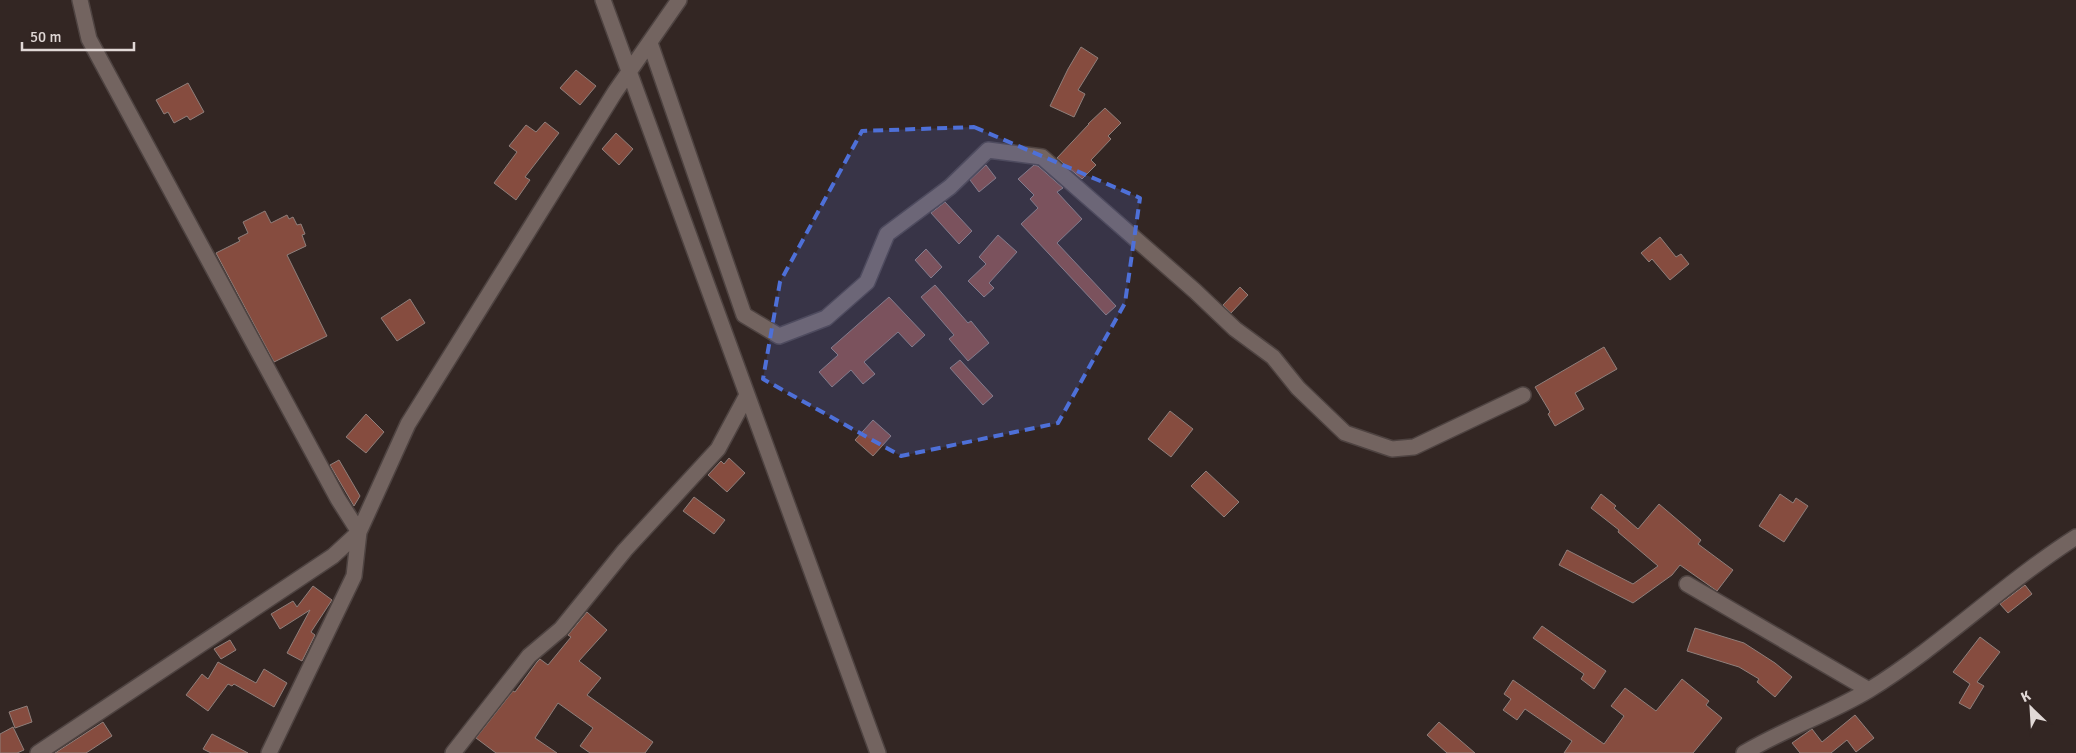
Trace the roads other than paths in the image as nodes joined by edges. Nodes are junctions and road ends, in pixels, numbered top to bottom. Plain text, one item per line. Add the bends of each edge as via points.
1 (80, 0) edge
2 (603, 0) edge
3 (679, 0) edge
4 (650, 43) junction
5 (629, 71) junction
6 (747, 395) junction
7 (1523, 395) dead end
8 (359, 532) junction
9 (2076, 537) edge
10 (1687, 584) dead end
11 (1869, 690) junction
12 (38, 753) edge
13 (269, 753) edge
14 (453, 753) edge
15 (878, 753) edge
16 (1744, 753) edge

1 - 8 street via 89,39 338,499
2 - 5 street
3 - 4 street
4 - 5 street
4 - 7 street via 744,316 779,336 826,318 867,282 887,234 950,187 988,150 1042,157 1235,328 1273,357 1298,388 1345,433 1392,449 1414,447
5 - 6 street
5 - 8 street via 408,424
6 - 14 street via 718,449 625,550 561,629 529,656
6 - 15 street
8 - 12 street via 332,556
8 - 13 street via 354,576
9 - 11 street via 2040,560 1937,642
10 - 11 street
11 - 16 street

